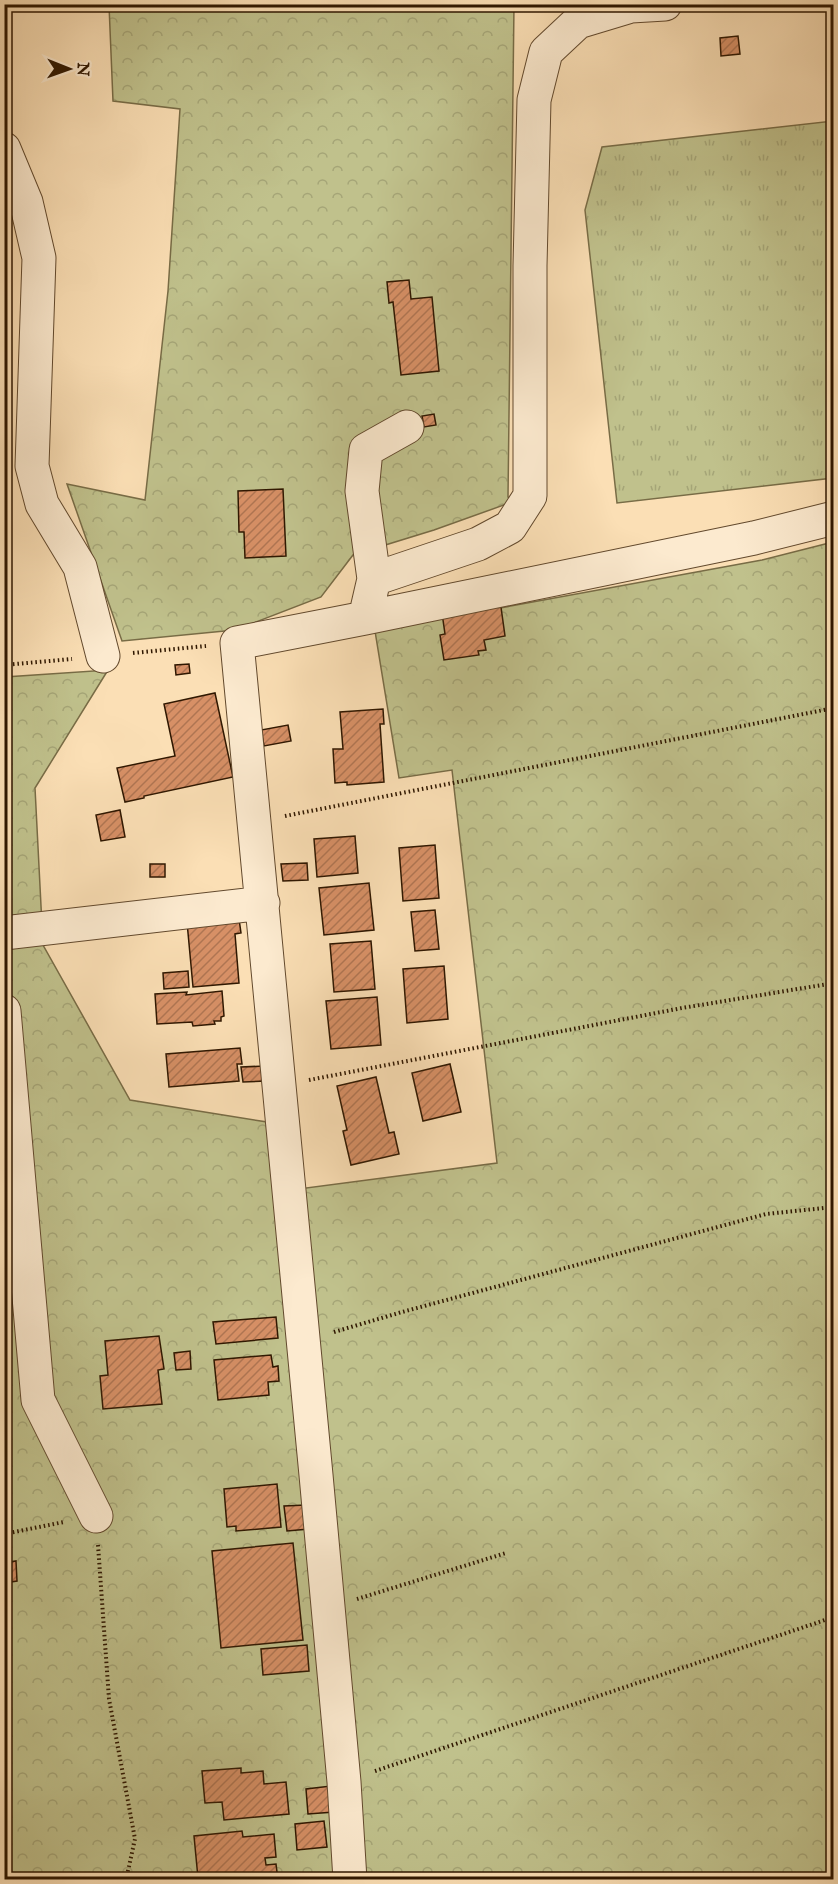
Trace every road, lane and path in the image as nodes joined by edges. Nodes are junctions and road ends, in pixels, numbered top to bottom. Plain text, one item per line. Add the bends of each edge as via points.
1 (665, 4) edge
2 (4, 149) edge
3 (406, 427) dead end
4 (834, 518) edge
5 (374, 579) junction
6 (365, 618) junction
7 (103, 656) dead end
8 (834, 708) edge
9 (255, 822) junction
10 (263, 903) junction
11 (4, 933) edge
12 (834, 983) edge
13 (4, 1011) edge
14 (279, 1086) junction
15 (834, 1207) edge
16 (303, 1341) junction
17 (96, 1516) junction
18 (4, 1534) edge
19 (506, 1553) dead end
20 (327, 1609) junction
21 (834, 1617) edge
22 (344, 1782) junction
23 (126, 1880) edge
24 (350, 1880) edge

1 - 5 street via 631,6 578,22 546,52 534,100 530,496 510,527 478,544
2 - 7 street via 27,202 39,258 32,466 42,504 80,567
3 - 5 street via 366,450 362,491
4 - 6 street
5 - 6 street
6 - 9 street via 237,643
8 - 9 path
9 - 10 street
10 - 11 street
10 - 14 street
12 - 14 path via 682,1008
13 - 17 street via 38,1400
14 - 16 street
15 - 16 path via 766,1214
16 - 20 street
17 - 18 path
17 - 23 path via 109,1699 135,1839
19 - 20 path
20 - 22 street
21 - 22 path
22 - 24 street

